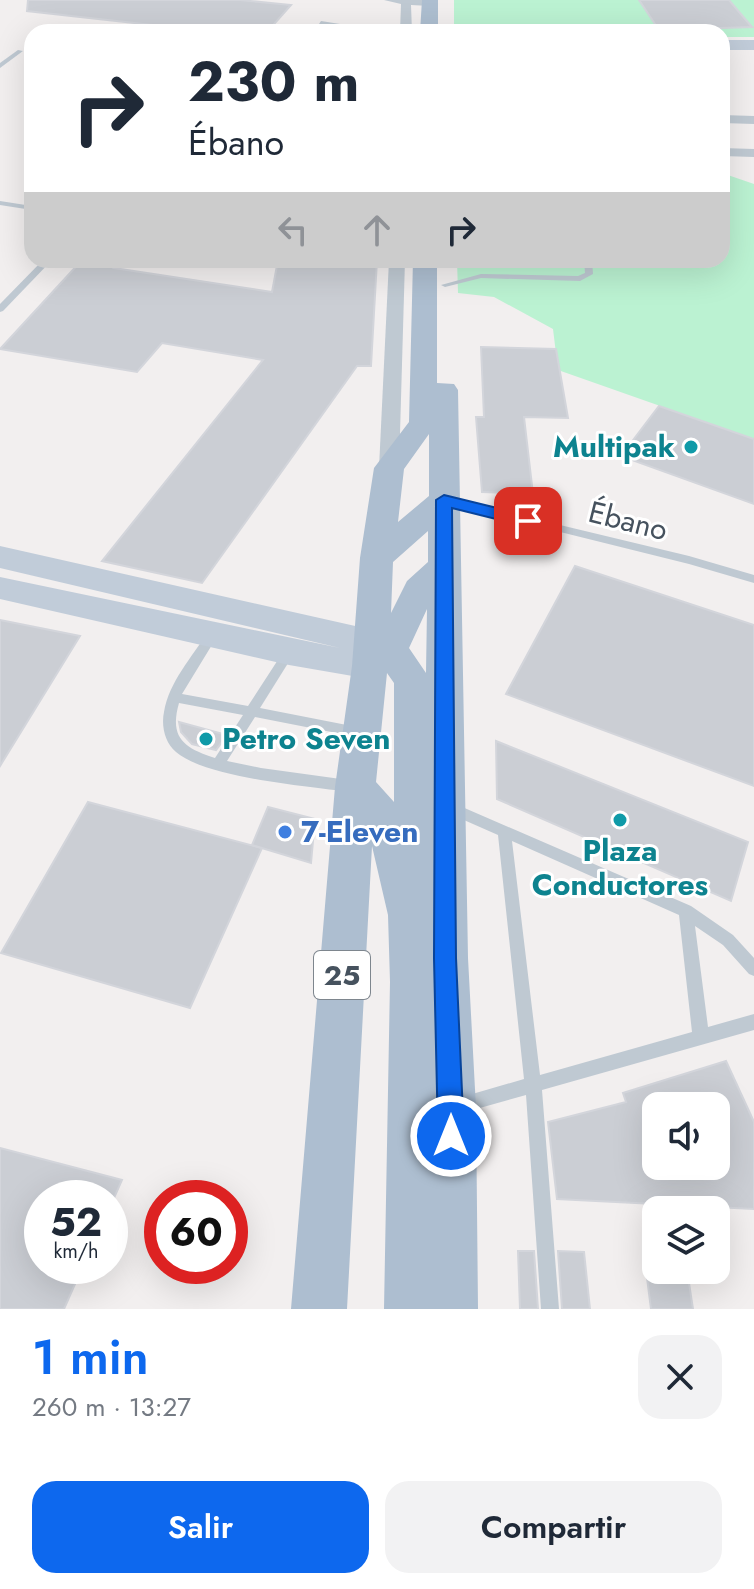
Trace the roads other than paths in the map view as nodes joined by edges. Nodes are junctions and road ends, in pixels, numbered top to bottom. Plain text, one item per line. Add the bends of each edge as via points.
1 (389, 0) edge
2 (406, 1) edge
3 (435, 1) edge
4 (321, 23) dead end
5 (327, 24) edge
6 (406, 24) edge
7 (431, 24) edge
8 (442, 24) edge
9 (730, 45) edge
10 (754, 45) edge
11 (20, 51) dead end
12 (0, 66) edge
13 (730, 119) edge
14 (754, 120) edge
15 (730, 152) edge
16 (754, 153) edge
17 (0, 203) edge
18 (24, 207) edge
19 (40, 268) edge
20 (397, 268) edge
21 (425, 268) edge
22 (480, 268) edge
23 (589, 268) edge
24 (445, 272) edge
25 (481, 276) junction
26 (0, 309) edge
27 (423, 423) junction
28 (389, 468) junction
29 (444, 500) junction
30 (0, 557) edge
31 (377, 558) junction
32 (444, 566) junction
33 (754, 579) edge
34 (0, 588) edge
35 (212, 635) junction
36 (289, 652) junction
37 (378, 653) junction
38 (175, 697) junction
39 (250, 710) junction
40 (363, 733) junction
41 (218, 765) junction
42 (355, 787) junction
43 (445, 805) junction
44 (504, 831) junction
45 (445, 891) junction
46 (686, 911) junction
47 (754, 969) edge
48 (754, 1022) edge
49 (701, 1038) junction
50 (533, 1085) junction
51 (451, 1108) junction
52 (319, 1309) edge
53 (412, 1309) edge
54 (450, 1309) edge
55 (550, 1309) edge

1 - 2 street
2 - 3 street
2 - 6 street
3 - 7 main road
3 - 8 main road
4 - 5 lane
9 - 10 street
11 - 12 lane
13 - 14 street
15 - 16 street
17 - 18 lane
19 - 26 lane
20 - 28 street
21 - 27 main road
22 - 25 lane
23 - 25 lane via 589,274 580,279
24 - 25 lane
24 - 29 main road
27 - 28 main road, 25
27 - 29 main road via 430,488
28 - 31 main road, 25
29 - 31 main road
29 - 32 main road
29 - 33 lane, Ébano
30 - 37 street
31 - 37 main road, 25
32 - 37 main road via 419,590
32 - 43 main road
34 - 35 street
35 - 36 street
35 - 38 lane
36 - 37 street
36 - 39 lane
37 - 40 main road, 25
37 - 45 main road via 404,664 412,683 415,814
38 - 39 lane
38 - 41 lane via 169,721 175,743
39 - 40 lane
39 - 41 lane
40 - 42 main road, 25
41 - 42 lane
42 - 52 main road, 25
42 - 53 main road via 383,817 410,915
43 - 44 lane
43 - 45 main road
44 - 46 lane
44 - 50 lane
45 - 51 main road
46 - 47 lane via 728,940
46 - 49 lane
48 - 49 lane
49 - 50 lane
50 - 51 lane
50 - 55 lane
51 - 54 main road

